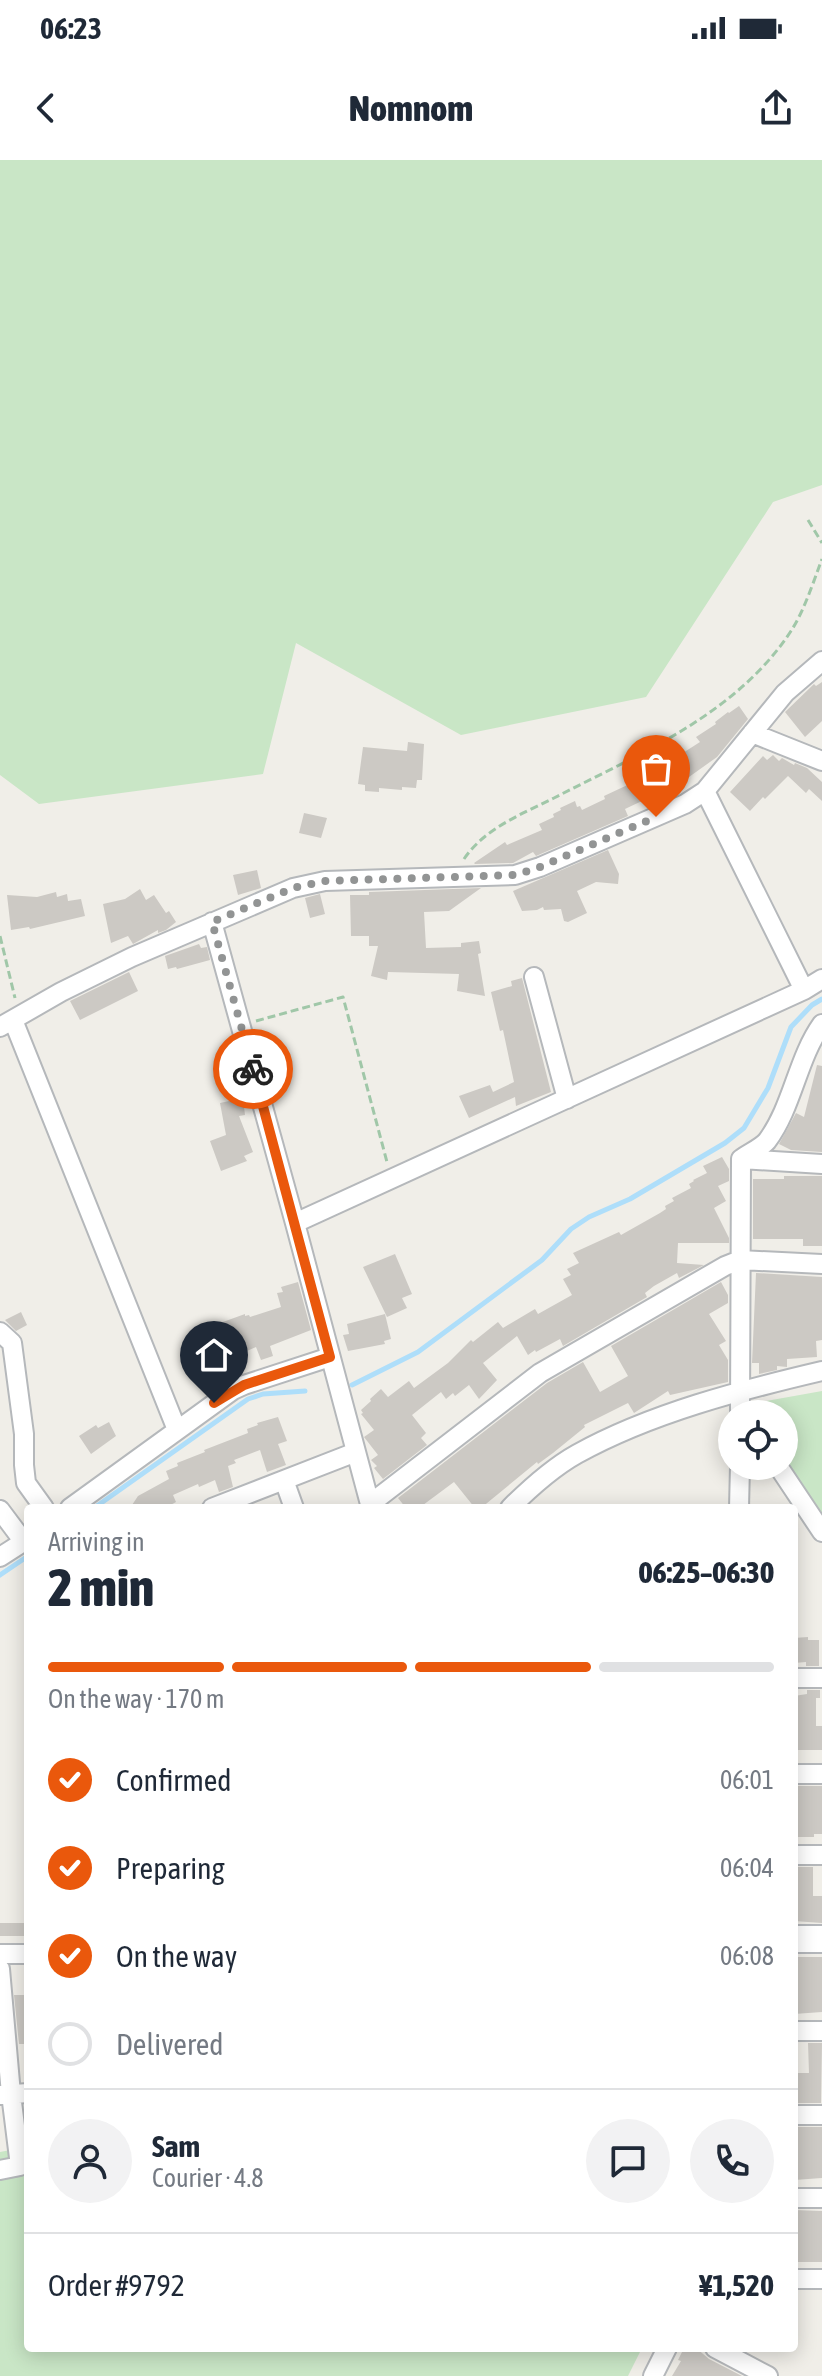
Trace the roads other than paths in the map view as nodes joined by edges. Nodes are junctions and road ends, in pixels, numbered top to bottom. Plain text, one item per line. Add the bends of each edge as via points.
1 (822, 661) edge
2 (752, 733) junction
3 (822, 761) edge
4 (705, 791) junction
5 (212, 922) junction
6 (534, 977) dead end
7 (822, 979) edge
8 (804, 990) junction
9 (11, 1021) edge
10 (818, 1036) edge
11 (567, 1099) junction
12 (741, 1159) junction
13 (822, 1164) edge
14 (295, 1223) junction
15 (740, 1260) junction
16 (822, 1264) edge
17 (0, 1332) edge
18 (330, 1357) junction
19 (822, 1371) edge
20 (741, 1400) edge
21 (755, 1400) edge
22 (718, 1411) edge
23 (177, 1430) junction
24 (356, 1452) junction
25 (284, 1480) junction
26 (740, 1480) edge
27 (787, 1480) edge
28 (41, 1504) edge
29 (75, 1504) edge
30 (222, 1504) edge
31 (293, 1504) edge
32 (369, 1504) edge
33 (373, 1504) edge
34 (514, 1504) edge
35 (739, 1504) edge
36 (0, 1510) edge
37 (822, 1532) edge
38 (24, 1538) edge
39 (24, 1541) edge
40 (0, 1557) edge
41 (798, 1678) edge
42 (822, 1678) edge
43 (798, 1774) edge
44 (822, 1774) edge
45 (798, 1855) edge
46 (822, 1855) edge
47 (798, 1939) edge
48 (822, 1939) edge
49 (0, 1954) edge
50 (24, 1954) edge
51 (0, 1969) edge
52 (798, 2031) edge
53 (822, 2031) edge
54 (13, 2094) edge
55 (798, 2115) edge
56 (822, 2115) edge
57 (0, 2170) edge
58 (798, 2198) edge
59 (822, 2198) edge
60 (798, 2279) edge
61 (822, 2279) edge
62 (665, 2352) edge
63 (723, 2352) edge
64 (653, 2376) edge
65 (768, 2376) edge

1 - 2 street via 785,693
2 - 3 street
2 - 4 street
4 - 5 street via 515,875 325,881 293,888
4 - 8 street
5 - 9 street
5 - 14 street
6 - 11 street
7 - 8 street
8 - 11 street
9 - 23 street
10 - 12 street via 766,1143
11 - 14 street
12 - 13 street
12 - 15 street
14 - 18 street
15 - 16 street
15 - 20 street
15 - 33 street via 540,1373
17 - 28 street via 12,1343 26,1483
18 - 23 street via 233,1390
18 - 24 street
19 - 21 street
22 - 34 street via 623,1432 575,1455
23 - 29 street
24 - 25 street
24 - 32 street
25 - 30 street
25 - 31 street
26 - 35 street
27 - 37 street
36 - 38 street
39 - 40 street
41 - 42 street
43 - 44 street
45 - 46 street
47 - 48 street
49 - 50 street
51 - 54 street
52 - 53 street
54 - 57 street via 20,2166
55 - 56 street
58 - 59 street
60 - 61 street
62 - 64 street
63 - 65 street

